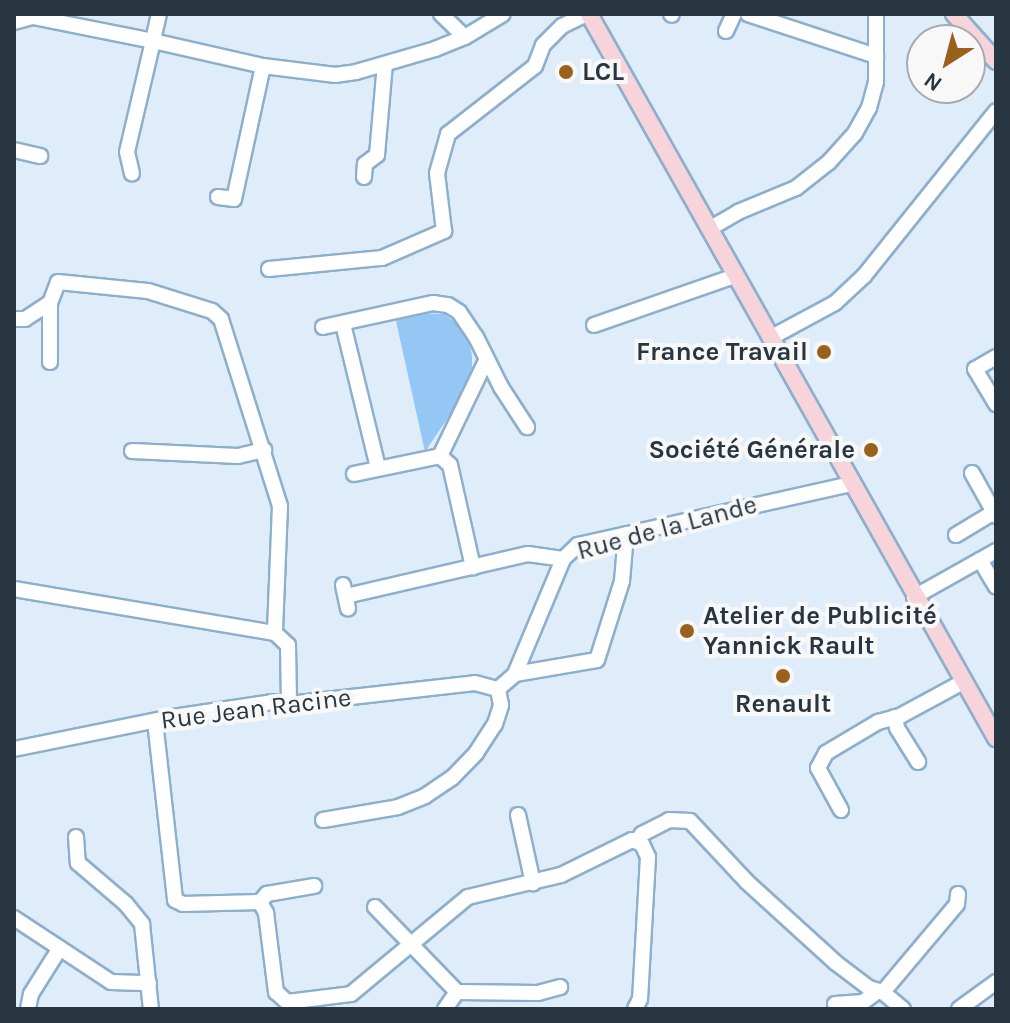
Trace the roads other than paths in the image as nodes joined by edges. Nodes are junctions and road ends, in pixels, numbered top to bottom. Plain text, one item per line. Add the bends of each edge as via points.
1 (159, 14) edge
2 (441, 14) edge
3 (503, 14) edge
4 (588, 14) edge
5 (734, 14) edge
6 (748, 14) edge
7 (876, 14) edge
8 (954, 14) edge
9 (558, 20) edge
10 (14, 22) edge
11 (726, 31) dead end
12 (465, 37) junction
13 (153, 41) junction
14 (876, 56) junction
15 (996, 61) edge
16 (385, 64) junction
17 (263, 66) junction
18 (996, 111) edge
19 (14, 150) edge
20 (40, 156) dead end
21 (132, 173) dead end
22 (364, 177) dead end
23 (218, 197) dead end
24 (709, 229) junction
25 (269, 269) dead end
26 (735, 276) junction
27 (50, 303) junction
28 (14, 319) edge
29 (343, 324) junction
30 (594, 325) dead end
31 (323, 327) dead end
32 (770, 338) junction
33 (996, 357) edge
34 (486, 361) junction
35 (50, 362) dead end
36 (996, 404) edge
37 (527, 427) dead end
38 (264, 450) junction
39 (132, 451) dead end
40 (440, 456) junction
41 (378, 468) junction
42 (972, 473) dead end
43 (354, 474) dead end
44 (850, 484) junction
45 (995, 514) edge
46 (626, 534) junction
47 (956, 535) dead end
48 (996, 551) edge
49 (563, 559) junction
50 (980, 560) junction
51 (473, 567) junction
52 (996, 587) edge
53 (14, 589) edge
54 (346, 596) dead end
55 (914, 597) junction
56 (275, 633) junction
57 (515, 674) junction
58 (963, 682) junction
59 (498, 689) junction
60 (289, 704) junction
61 (895, 717) junction
62 (155, 721) junction
63 (996, 738) edge
64 (14, 749) edge
65 (918, 762) dead end
66 (841, 810) dead end
67 (518, 815) dead end
68 (323, 820) dead end
69 (76, 837) dead end
70 (637, 841) junction
71 (533, 883) junction
72 (314, 886) dead end
73 (958, 894) dead end
74 (260, 902) junction
75 (375, 907) dead end
76 (14, 918) edge
77 (412, 944) junction
78 (60, 948) junction
79 (996, 982) edge
80 (149, 983) junction
81 (560, 987) dead end
82 (457, 992) junction
83 (880, 992) junction
84 (348, 1002) edge
85 (835, 1004) dead end
86 (287, 1006) edge
87 (639, 1006) edge
88 (28, 1009) edge
89 (151, 1009) edge
90 (445, 1009) edge
91 (903, 1009) edge
92 (959, 1009) edge

1 - 13 street
2 - 12 street
3 - 12 street
4 - 9 street
4 - 24 main road
5 - 11 street
6 - 14 street
7 - 14 street
8 - 15 main road
9 - 25 street via 535,66 448,134 437,173 444,231 382,258
10 - 13 street via 33,17
12 - 16 street
13 - 17 street
13 - 21 street via 127,152
14 - 24 street via 869,108 829,162 796,188
16 - 17 street via 335,75
16 - 22 street via 377,155 365,164
17 - 23 street via 234,199
18 - 32 street via 864,276 835,303
19 - 20 street
24 - 26 main road
26 - 30 street
26 - 32 main road
27 - 28 street via 25,319
27 - 35 street
27 - 38 street via 54,286 66,281 148,291 217,314
29 - 31 street
29 - 34 street via 441,302 459,312
29 - 41 street
32 - 44 main road
33 - 36 street via 975,369
34 - 37 street
34 - 40 street
38 - 39 street via 238,456
38 - 56 street via 280,506
40 - 41 street
40 - 51 street via 450,465
41 - 43 street
42 - 45 street
44 - 46 street, Rue de la Lande
44 - 55 main road
45 - 47 street
46 - 49 street, Rue de la Lande via 578,545
46 - 57 street via 622,581 597,660
48 - 50 street
49 - 51 street, Rue de la Lande via 528,554
49 - 57 street
50 - 52 street
50 - 55 street
51 - 54 street, Rue de la Lande
53 - 56 street
55 - 58 main road
56 - 60 street via 288,645
57 - 59 street
58 - 61 street
58 - 63 main road
59 - 60 street, Rue Jean Racine via 475,683
59 - 68 street via 501,705 495,724 452,778 398,807
60 - 62 street, Rue Jean Racine via 272,702
61 - 65 street
61 - 66 street via 826,753 818,768
62 - 64 street, Rue Jean Racine
62 - 74 street via 175,900
67 - 71 street
69 - 80 street via 78,863 141,921
70 - 71 street
70 - 83 street via 669,820 690,821 758,893 836,963
70 - 87 street via 648,857
71 - 77 street via 468,897
72 - 74 street via 267,894
73 - 83 street via 957,904
74 - 86 street via 276,992
75 - 77 street
76 - 78 street
77 - 82 street
77 - 84 street
78 - 80 street via 115,984
78 - 88 street via 31,994
79 - 92 street
80 - 89 street
81 - 82 street via 538,993
82 - 90 street
83 - 85 street via 863,1002
83 - 91 street
84 - 86 street

